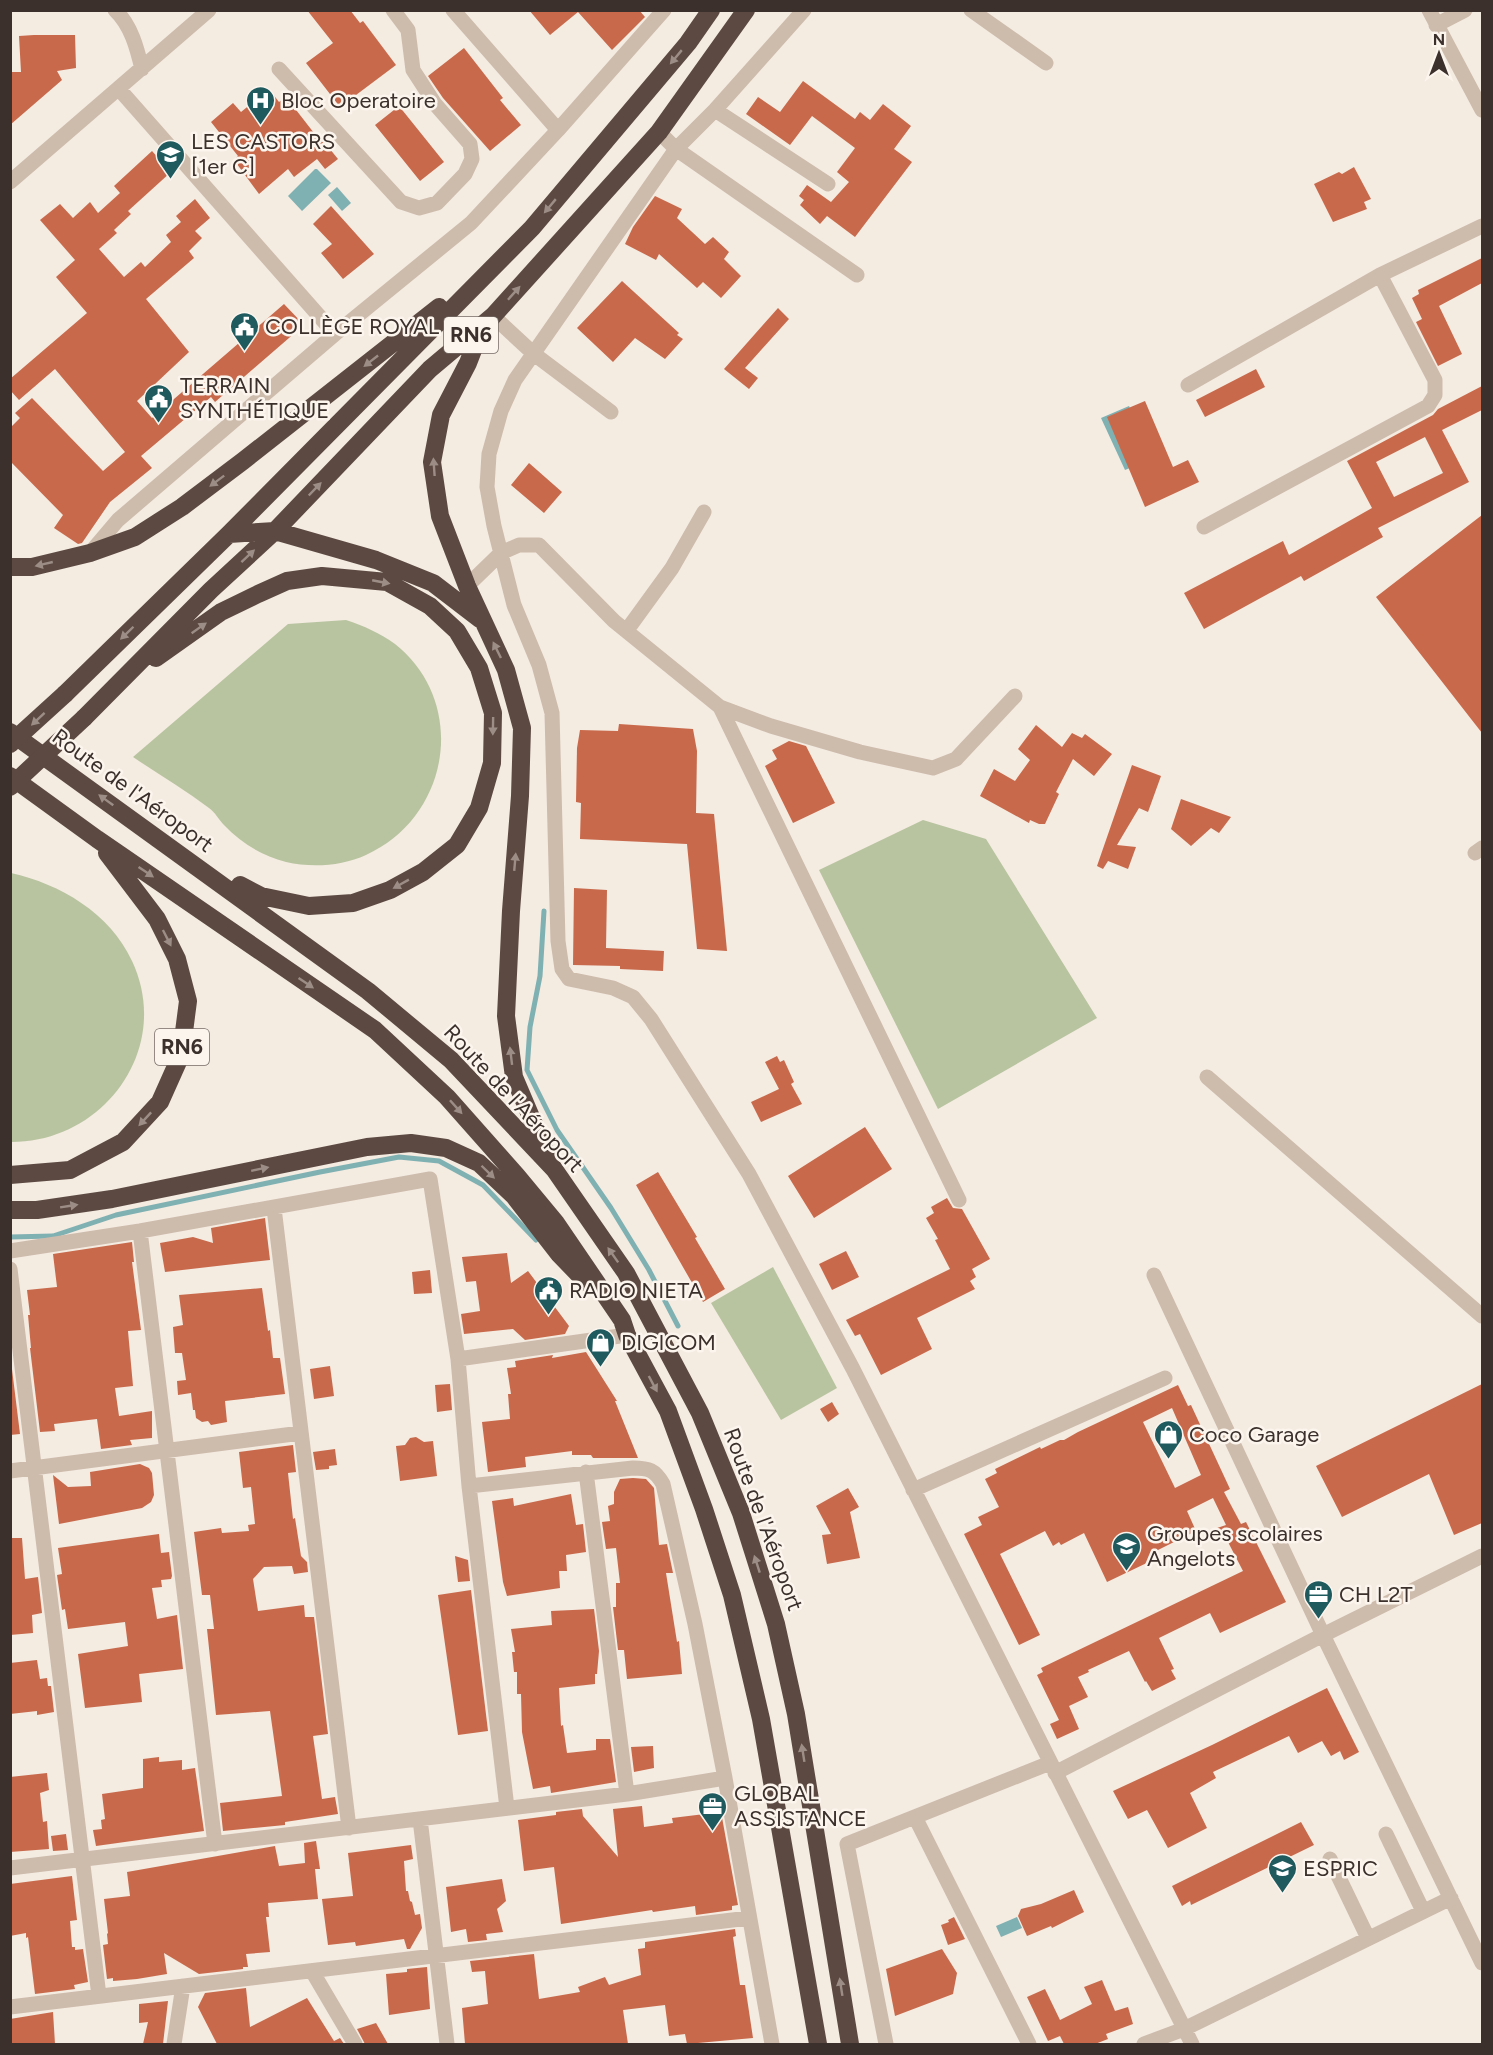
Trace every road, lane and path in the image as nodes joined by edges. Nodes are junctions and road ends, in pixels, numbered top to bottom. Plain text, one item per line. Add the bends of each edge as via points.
1 (114, 10) edge
2 (209, 10) edge
3 (393, 10) edge
4 (453, 10) edge
5 (664, 10) edge
6 (711, 10) edge
7 (746, 10) edge
8 (804, 10) edge
9 (971, 10) edge
10 (1429, 10) edge
11 (1465, 10) edge
12 (1436, 25) junction
13 (1046, 63) dead end
14 (142, 69) junction
15 (279, 69) dead end
16 (119, 89) junction
17 (716, 110) junction
18 (1482, 110) edge
19 (558, 130) junction
20 (659, 132) junction
21 (676, 149) junction
22 (10, 182) edge
23 (828, 184) dead end
24 (1482, 226) edge
25 (500, 260) junction
26 (857, 274) dead end
27 (1380, 275) junction
28 (488, 321) junction
29 (335, 334) junction
30 (534, 354) junction
31 (1188, 385) dead end
32 (611, 412) dead end
33 (704, 512) dead end
34 (1204, 527) dead end
35 (275, 531) junction
36 (229, 534) junction
37 (90, 553) junction
38 (501, 553) junction
39 (10, 567) edge
40 (467, 586) junction
41 (482, 620) junction
42 (627, 630) junction
43 (117, 686) junction
44 (1015, 696) dead end
45 (720, 707) junction
46 (10, 732) edge
47 (10, 744) edge
48 (10, 776) edge
49 (10, 787) edge
50 (97, 839) junction
51 (188, 858) junction
52 (1207, 1077) dead end
53 (554, 1169) junction
54 (10, 1175) edge
55 (959, 1200) dead end
56 (274, 1208) junction
57 (10, 1210) edge
58 (140, 1231) junction
59 (10, 1251) edge
60 (10, 1269) edge
61 (1154, 1275) dead end
62 (1482, 1316) edge
63 (625, 1327) junction
64 (458, 1359) junction
65 (1165, 1378) dead end
66 (301, 1433) junction
67 (167, 1451) junction
68 (35, 1468) junction
69 (10, 1471) edge
70 (586, 1472) junction
71 (469, 1486) junction
72 (913, 1490) junction
73 (1482, 1556) edge
74 (1323, 1635) junction
75 (1053, 1768) junction
76 (725, 1779) junction
77 (627, 1794) junction
78 (507, 1808) junction
79 (915, 1817) junction
80 (420, 1819) junction
81 (349, 1828) junction
82 (1386, 1834) dead end
83 (215, 1844) junction
84 (1330, 1859) dead end
85 (82, 1860) junction
86 (10, 1868) edge
87 (1451, 1898) junction
88 (1423, 1911) junction
89 (749, 1918) junction
90 (1368, 1938) junction
91 (437, 1956) junction
92 (1482, 1964) edge
93 (312, 1971) junction
94 (183, 1986) junction
95 (99, 1996) junction
96 (10, 2007) edge
97 (1184, 2028) junction
98 (174, 2044) edge
99 (355, 2044) edge
100 (447, 2044) edge
101 (772, 2044) edge
102 (818, 2044) edge
103 (850, 2044) edge
104 (886, 2044) edge
105 (1029, 2044) edge
106 (1144, 2044) edge
107 (1192, 2044) edge

1 - 14 street via 136,43
2 - 14 street
3 - 15 street via 408,30 413,70 435,104 470,144 472,159 465,174 437,203 419,208 401,202
4 - 19 street
5 - 19 street
6 -> 25 highway via 688,43 532,228
7 - 20 highway, RN6
8 - 17 street
9 - 13 street
10 - 12 street
11 - 12 street
12 - 18 street
14 - 16 street
16 - 22 street
16 - 29 street
17 - 21 street
17 - 23 street
19 - 29 street via 471,223
20 - 21 street
28 -> 20 highway, RN6
21 - 26 street
21 - 30 street
24 - 27 street
25 - 36 highway
25 -> 37 highway, RN6 via 183,507 135,537
27 - 31 street
27 - 34 street via 1435,380 1435,395 1428,406
28 - 30 street
35 -> 28 highway, RN6 via 429,369
40 -> 28 highway via 440,516 432,462 441,415
29 - 37 street via 118,520
30 - 32 street
30 - 38 street via 515,380 501,411 489,454 487,487
33 - 42 street via 672,568
35 - 36 highway
35 - 41 highway via 376,560 433,583
43 -> 35 highway, RN6
36 -> 47 highway, bridge
37 -> 39 highway, RN6 via 32,567
38 - 40 street
38 - 42 street via 519,545 539,545
38 - 72 street via 514,605 539,665 552,713 562,969 569,979 614,988 633,997 651,1019 749,1174
40 - 41 highway
53 -> 41 highway via 514,1077 506,1016 522,728 506,670
42 - 45 street
43 - 49 highway, bridge
43 -> 51 highway via 221,612 287,581 322,576 387,582 430,606 457,631 479,668 493,713 492,763 479,808 457,845 423,872 390,890 353,903 309,906 261,896
44 - 45 street via 956,759 933,768 860,752
45 - 55 street
51 -> 46 highway, Route de l'Aéroport
48 - 50 highway, RN6
50 -> 54 highway, RN6 via 157,919 177,959 188,1000 181,1055 160,1102 123,1142 70,1170
50 -> 63 highway via 375,1030 447,1097 517,1176 556,1223
51 - 53 highway, Route de l'Aéroport via 368,991 451,1060
52 - 62 street
103 -> 53 highway, Route de l'Aéroport via 796,1714 776,1624 741,1513 699,1413 626,1273
56 - 58 street
56 - 64 street via 430,1179
56 - 66 street
57 -> 63 highway via 38,1210 112,1199 367,1147 411,1143 446,1148 479,1163 513,1196
58 - 59 street
58 - 67 street
60 - 68 street
61 - 74 street
63 - 64 street
63 -> 102 highway via 668,1412 732,1595 761,1719
64 - 71 street
65 - 72 street
66 - 67 street
66 - 81 street
67 - 68 street
67 - 83 street
68 - 69 street
68 - 85 street
70 - 71 street
70 - 76 street via 648,1468 663,1484
70 - 77 street
71 - 78 street
72 - 75 street
73 - 74 street
74 - 75 street
74 - 87 street
75 - 79 street
75 - 97 street
76 - 77 street
76 - 89 street
77 - 78 street
78 - 80 street
79 - 104 street via 848,1844
79 - 105 street
80 - 81 street
80 - 91 street
81 - 83 street
82 - 88 street
83 - 85 street
84 - 90 street
85 - 86 street
85 - 95 street
87 - 88 street
87 - 92 street
88 - 90 street
89 - 91 street
89 - 101 street
90 - 97 street
91 - 93 street
91 - 100 street
93 - 94 street
93 - 99 street
94 - 95 street
94 - 98 street
95 - 96 street
97 - 106 street
97 - 107 street

